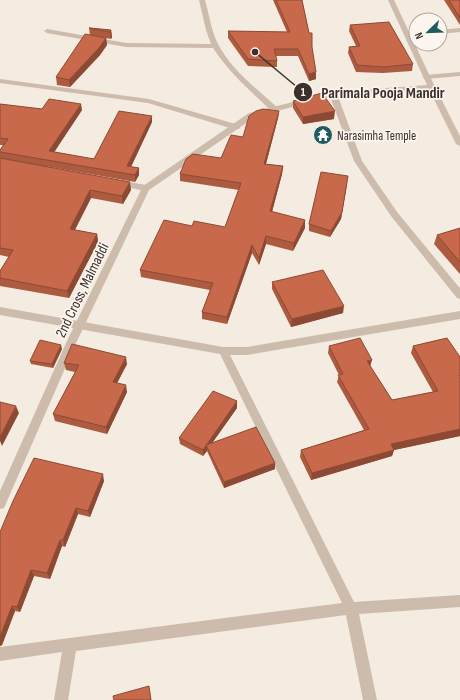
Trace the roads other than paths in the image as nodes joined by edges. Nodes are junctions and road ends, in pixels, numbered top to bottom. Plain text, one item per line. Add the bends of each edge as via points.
1 (202, 0) edge
2 (391, 0) edge
3 (460, 30) edge
4 (47, 31) dead end
5 (448, 31) edge
6 (407, 34) joint
7 (215, 46) junction
8 (460, 74) edge
9 (426, 77) junction
10 (0, 81) edge
11 (431, 87) junction
12 (333, 94) junction
13 (275, 110) junction
14 (236, 128) junction
15 (460, 144) edge
16 (108, 181) edge
17 (146, 188) junction
18 (460, 296) edge
19 (0, 311) edge
20 (460, 315) edge
21 (80, 325) junction
22 (223, 351) junction
23 (0, 504) edge
24 (460, 601) edge
25 (351, 608) junction
26 (70, 645) junction
27 (0, 654) edge
28 (61, 700) edge
29 (370, 700) edge

1 - 7 street
2 - 6 street
3 - 5 street
4 - 7 street via 126,45
6 - 9 street
7 - 13 street via 225,61
8 - 9 street
9 - 11 street
10 - 14 street via 149,102
11 - 12 street
11 - 15 street
12 - 13 street
12 - 18 street via 358,161 394,214
13 - 14 street via 252,115
14 - 17 street
16 - 17 street
17 - 21 street, 2nd Cross, Malmaddi
19 - 21 street
20 - 22 street via 247,351
21 - 22 street
21 - 23 street, 2nd Cross, Malmaddi
22 - 25 street
24 - 25 street
25 - 26 street
25 - 29 street
26 - 27 street
26 - 28 street

